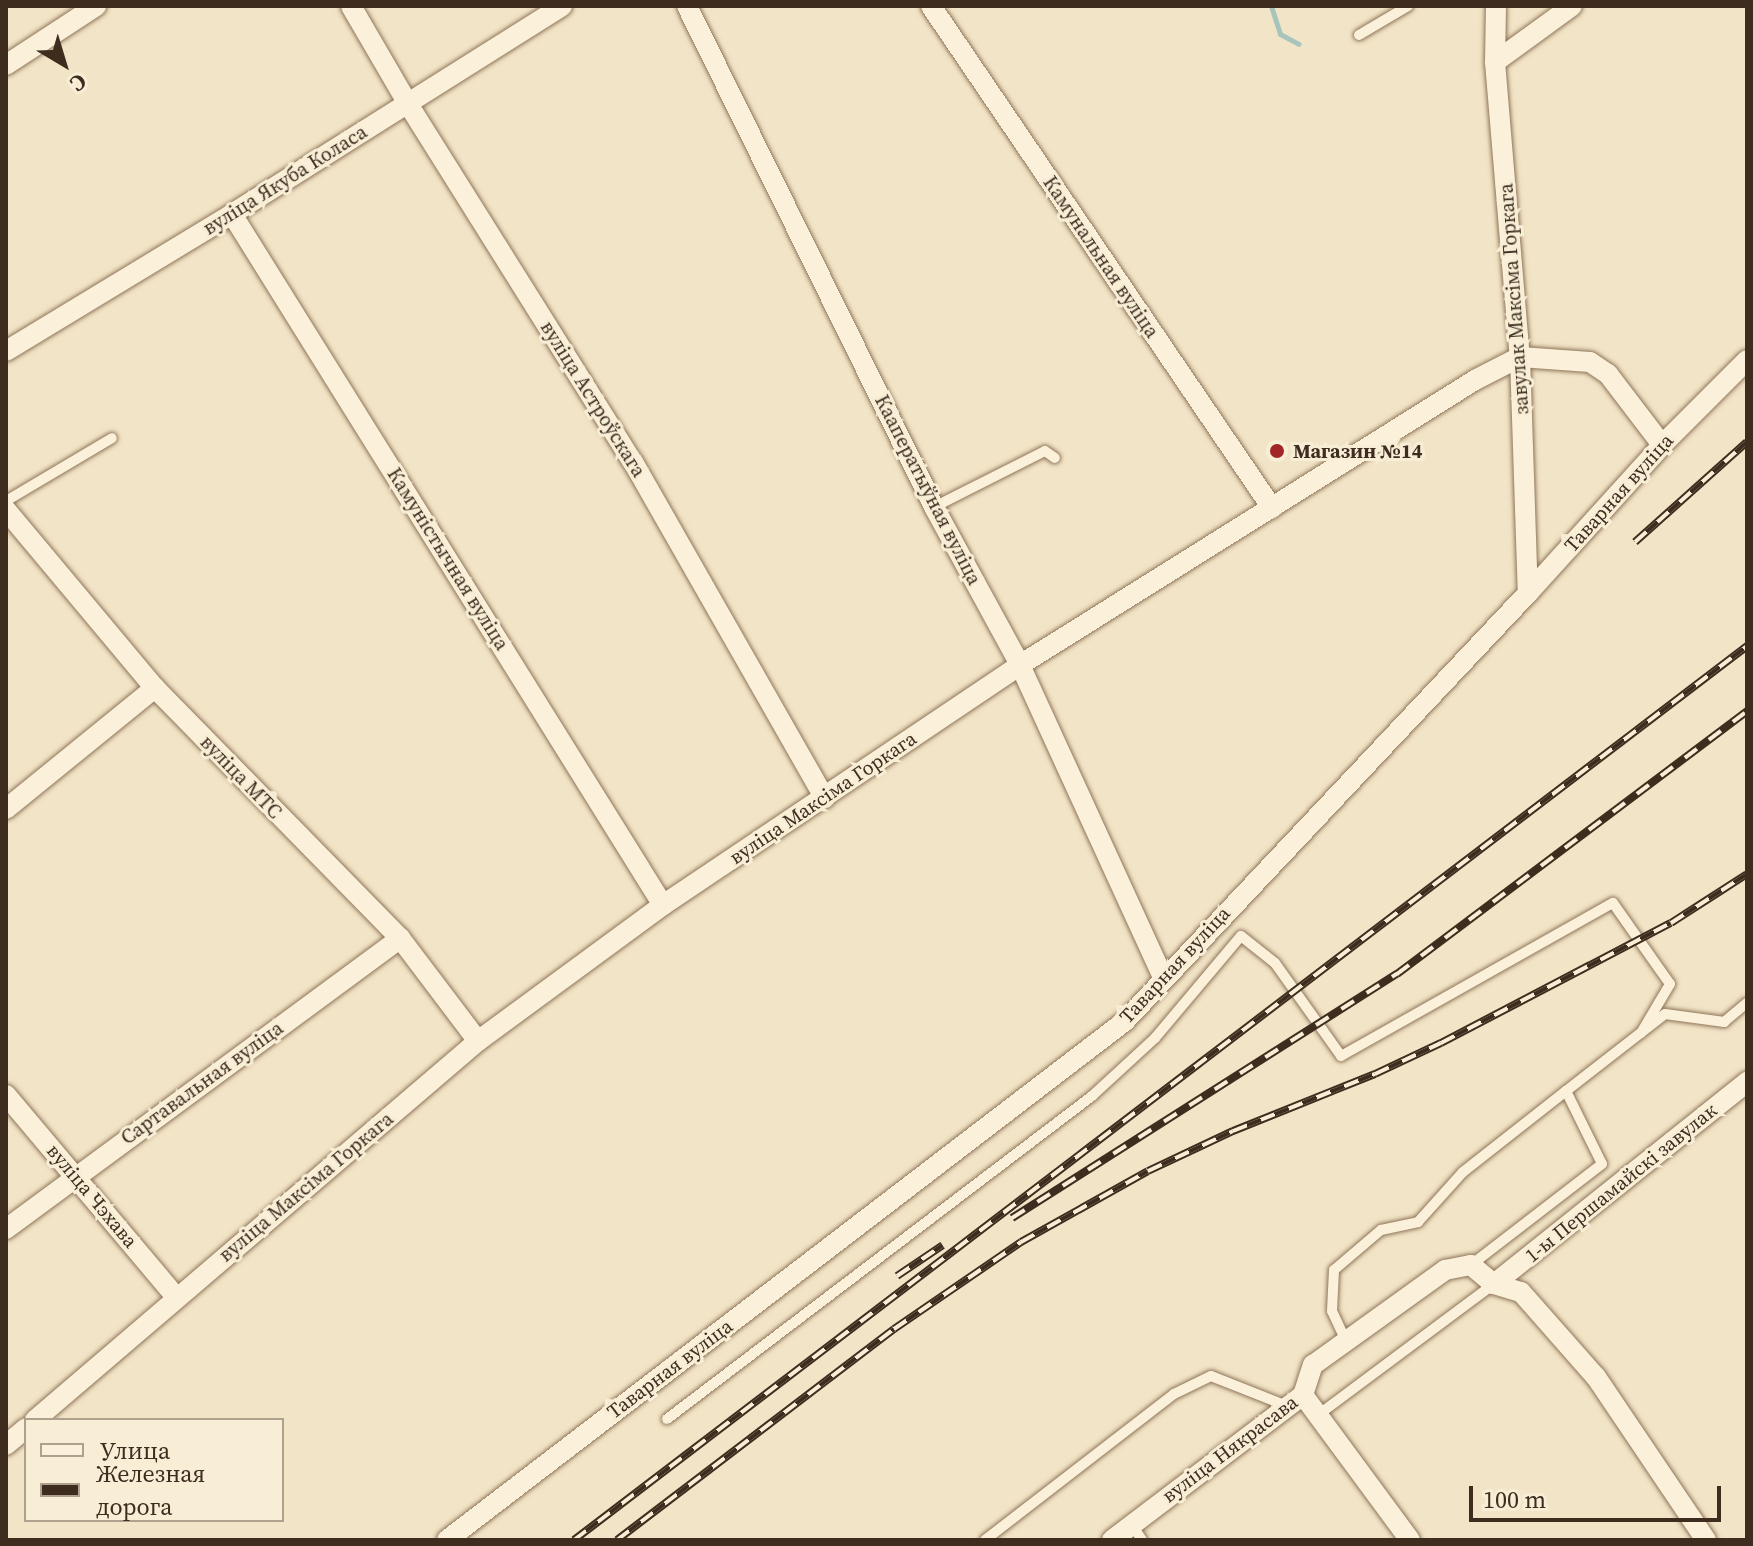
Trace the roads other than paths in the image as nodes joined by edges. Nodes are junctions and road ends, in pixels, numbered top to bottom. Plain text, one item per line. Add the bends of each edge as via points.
1 (96, 6) edge
2 (351, 6) edge
3 (562, 6) edge
4 (687, 6) edge
5 (931, 6) edge
6 (1408, 6) edge
7 (1496, 6) edge
8 (1572, 6) edge
9 (1359, 35) dead end
10 (1495, 62) junction
11 (6, 65) edge
12 (408, 104) junction
13 (232, 214) junction
14 (6, 351) edge
15 (1520, 357) junction
16 (1747, 360) edge
17 (112, 438) dead end
18 (1662, 445) junction
19 (1055, 458) dead end
20 (6, 501) edge
21 (934, 507) junction
22 (1272, 508) junction
23 (6, 510) edge
24 (1528, 593) junction
25 (1020, 665) junction
26 (155, 688) junction
27 (825, 798) junction
28 (6, 809) edge
29 (663, 905) junction
30 (400, 938) junction
31 (1163, 977) junction
32 (1747, 1003) edge
33 (1641, 1033) junction
34 (478, 1041) junction
35 (1747, 1082) edge
36 (1566, 1091) junction
37 (6, 1095) edge
38 (77, 1176) junction
39 (6, 1229) edge
40 (1471, 1265) junction
41 (1494, 1284) junction
42 (177, 1298) junction
43 (1346, 1341) junction
44 (1295, 1401) junction
45 (1318, 1415) junction
46 (37, 1418) edge
47 (667, 1419) dead end
48 (24, 1430) edge
49 (6, 1445) edge
50 (1137, 1532) edge
51 (447, 1540) edge
52 (985, 1540) edge
53 (1112, 1540) edge
54 (1410, 1540) edge
55 (1706, 1540) edge

1 - 11 street
2 - 12 street, вуліца Астроўскага
3 - 12 street, вуліца Якуба Коласа
4 - 21 street, Кааператыўная вуліца
5 - 22 street, Камунальная вуліца
6 - 9 lane
7 - 10 street, завулак Максіма Горкага
8 - 10 street
10 - 15 street, завулак Максіма Горкага
12 - 13 street, вуліца Якуба Коласа
12 - 27 street, вуліца Астроўскага via 633,462
13 - 14 street, вуліца Якуба Коласа
13 - 29 street, Камуністычная вуліца
15 - 18 street via 1590,362 1608,374
15 - 22 street, вуліца Максіма Горкага
15 - 24 street, завулак Максіма Горкага
16 - 18 street, Таварная вуліца
17 - 20 lane
18 - 24 street, Таварная вуліца
19 - 21 lane via 1045,451
21 - 25 street, Кааператыўная вуліца
22 - 25 street, вуліца Максіма Горкага
23 - 26 street, вуліца МТС
24 - 31 street, Таварная вуліца
25 - 27 street, вуліца Максіма Горкага
25 - 31 street, Кааператыўная вуліца
26 - 28 street
26 - 30 street, вуліца МТС
27 - 29 street, вуліца Максіма Горкага
29 - 34 street, вуліца Максіма Горкага
30 - 34 street, вуліца МТС
30 - 38 street, Сартавальная вуліца
31 - 51 street, Таварная вуліца via 1125,1021
32 - 33 lane via 1724,1022 1665,1014
33 - 36 lane
33 - 47 lane via 1670,984 1613,903 1341,1056 1275,963 1241,936 1155,1038 1092,1096
34 - 42 street, вуліца Максіма Горкага
35 - 41 street, 1-ы Першамайскі завулак
36 - 40 lane via 1602,1164
36 - 43 lane via 1463,1172 1418,1222 1381,1230 1334,1270 1332,1311
37 - 38 street, вуліца Чэхава
38 - 39 street, Сартавальная вуліца
38 - 42 street, вуліца Чэхава
40 - 41 street
40 - 43 street, вуліца Някрасава via 1445,1270
41 - 45 lane
41 - 55 street via 1521,1292 1596,1377
42 - 46 street, вуліца Максіма Горкага
43 - 44 street, вуліца Някрасава via 1313,1365
44 - 45 street
44 - 50 street, вуліца Някрасава
44 - 52 lane via 1211,1376 1174,1394
45 - 54 street
48 - 49 street
50 - 53 street, вуліца Някрасава

